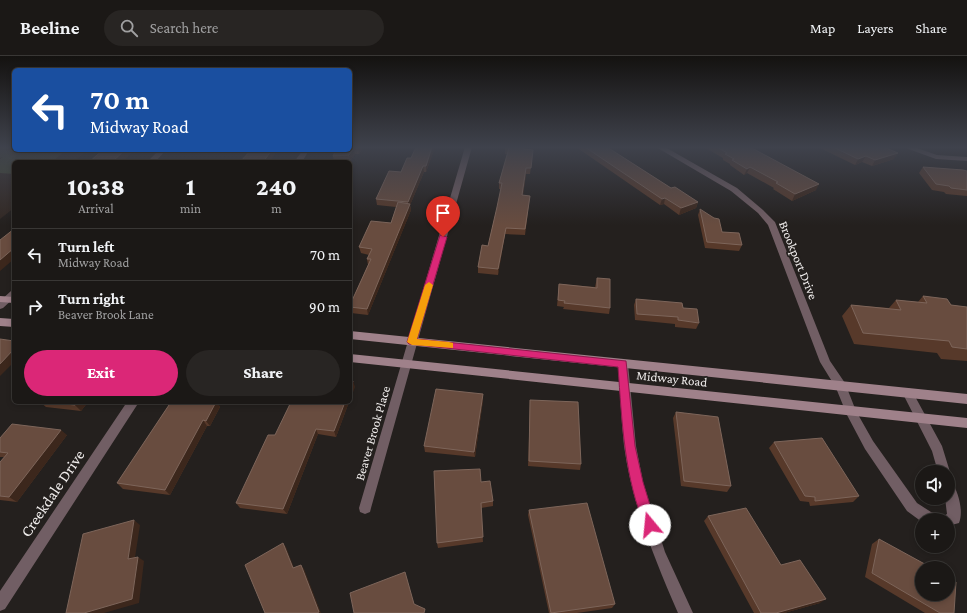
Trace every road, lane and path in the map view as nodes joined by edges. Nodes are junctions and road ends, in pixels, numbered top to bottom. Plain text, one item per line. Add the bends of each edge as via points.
1 (461, 173) edge
2 (705, 173) edge
3 (9, 298) edge
4 (0, 306) edge
5 (0, 322) edge
6 (12, 323) edge
7 (352, 336) edge
8 (412, 342) junction
9 (352, 358) edge
10 (406, 364) junction
11 (623, 364) junction
12 (841, 386) junction
13 (624, 387) junction
14 (908, 392) junction
15 (967, 398) edge
16 (132, 404) edge
17 (851, 412) junction
18 (922, 419) junction
19 (967, 424) edge
20 (942, 465) edge
21 (365, 508) dead end
22 (921, 513) edge
23 (0, 604) edge
24 (686, 613) edge

1 - 8 street, Beaver Brook Place
2 - 12 street, Brookport Drive via 740,193 759,208 772,224 825,362
3 - 4 street
5 - 6 main road
7 - 8 main road, Midway Road
8 - 10 street, Beaver Brook Place
8 - 11 main road, Midway Road
9 - 10 main road, Midway Road
10 - 13 main road, Midway Road
10 - 21 street, Beaver Brook Place
11 - 12 main road, Midway Road
11 - 13 street
12 - 14 main road, Midway Road
12 - 17 street, Brookport Drive
13 - 17 main road, Midway Road
13 - 24 street via 630,446 637,482 659,554
14 - 15 main road, Midway Road
14 - 18 street
16 - 23 street, Creekdale Drive
17 - 18 main road, Midway Road
17 - 22 street, Brookport Drive via 869,445 912,507
18 - 19 main road, Midway Road
18 - 20 street via 938,450

